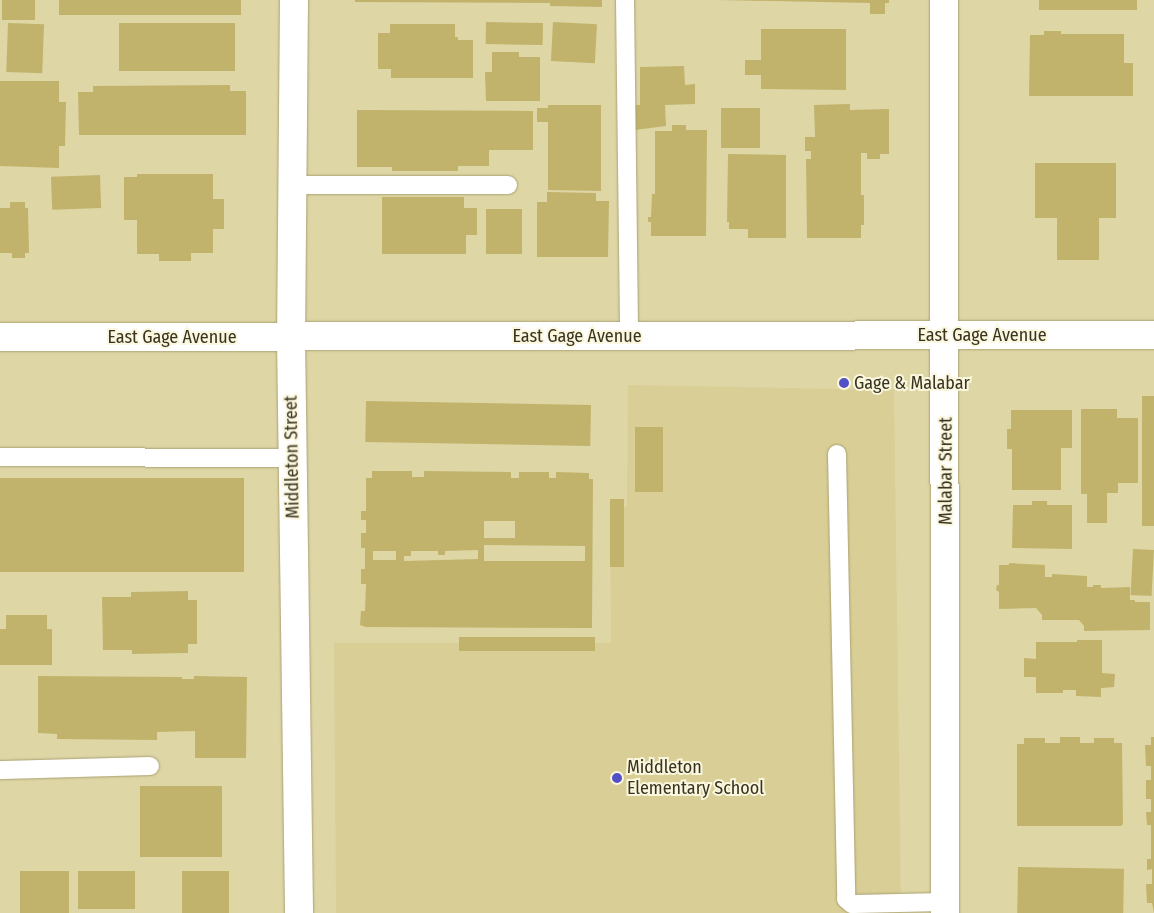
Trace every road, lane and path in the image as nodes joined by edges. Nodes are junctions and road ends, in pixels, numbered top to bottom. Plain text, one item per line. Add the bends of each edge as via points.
1 (294, 0) edge
2 (625, 0) edge
3 (944, 0) edge
4 (292, 185) junction
5 (508, 185) dead end
6 (946, 335) junction
7 (1154, 335) edge
8 (629, 336) junction
9 (0, 337) edge
10 (291, 337) junction
11 (837, 454) dead end
12 (0, 456) edge
13 (292, 458) junction
14 (150, 766) dead end
15 (0, 770) edge
16 (945, 908) edge
17 (299, 913) edge

1 - 4 street, Middleton Street
2 - 8 lane
3 - 6 street, Malabar Street
4 - 5 lane
4 - 10 street, Middleton Street
6 - 7 street, East Gage Avenue
6 - 8 street, East Gage Avenue
6 - 16 street, Malabar Street
8 - 10 street, East Gage Avenue
9 - 10 street, East Gage Avenue
10 - 13 street, Middleton Street
11 - 16 lane via 846,899 852,904
12 - 13 lane
13 - 17 street, Middleton Street
14 - 15 lane

